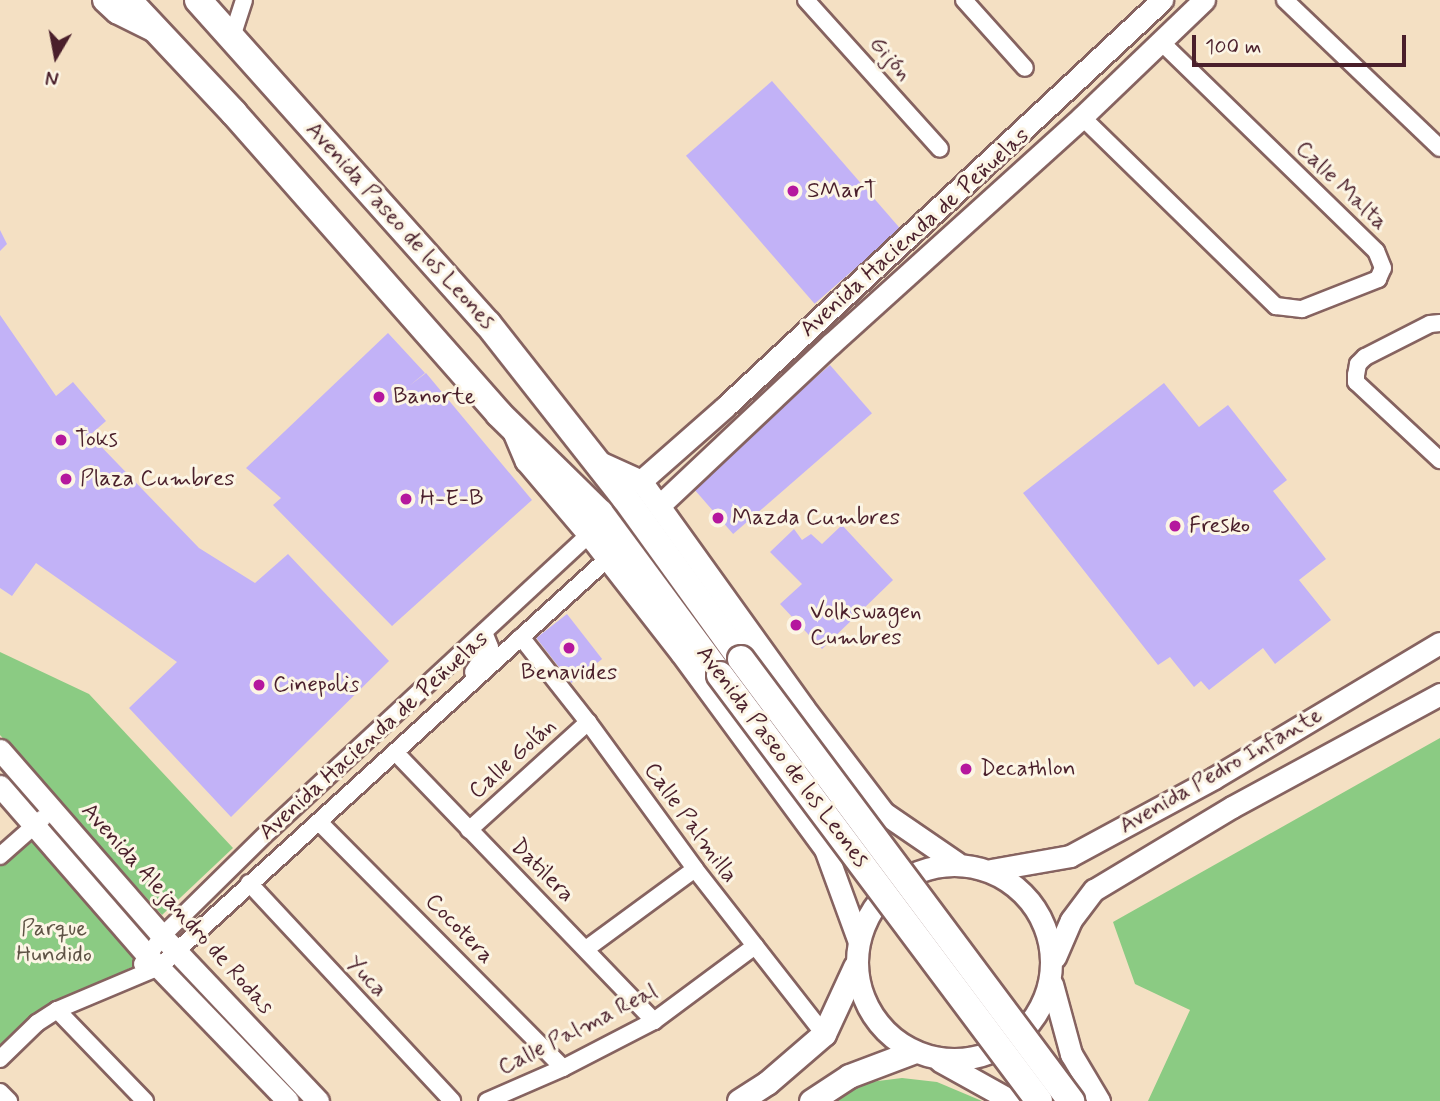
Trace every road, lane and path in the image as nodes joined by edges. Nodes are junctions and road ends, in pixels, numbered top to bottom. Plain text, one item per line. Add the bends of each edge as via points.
1 (103, 0) edge
2 (128, 0) edge
3 (198, 0) edge
4 (244, 0) edge
5 (806, 0) edge
6 (964, 0) edge
7 (1162, 0) edge
8 (1204, 0) edge
9 (1285, 0) edge
10 (158, 32) junction
11 (232, 37) junction
12 (1161, 42) junction
13 (1025, 68) dead end
14 (1082, 117) junction
15 (1440, 148) edge
16 (940, 149) dead end
17 (1440, 323) edge
18 (510, 426) junction
19 (593, 460) junction
20 (1440, 460) edge
21 (641, 481) junction
22 (660, 505) junction
23 (589, 535) junction
24 (607, 559) junction
25 (484, 632) junction
26 (522, 637) junction
27 (1440, 643) edge
28 (1440, 694) edge
29 (455, 697) junction
30 (588, 722) junction
31 (0, 750) edge
32 (397, 754) junction
33 (0, 786) edge
34 (53, 809) junction
35 (884, 813) junction
36 (320, 823) junction
37 (34, 826) junction
38 (469, 830) junction
39 (825, 849) junction
40 (0, 856) edge
41 (957, 863) junction
42 (695, 869) junction
43 (991, 870) junction
44 (248, 883) junction
45 (162, 936) junction
46 (858, 939) junction
47 (755, 946) junction
48 (586, 949) junction
49 (177, 952) junction
50 (1055, 957) junction
51 (153, 961) junction
52 (855, 967) junction
53 (1052, 984) junction
54 (57, 1010) junction
55 (654, 1021) junction
56 (824, 1034) junction
57 (923, 1055) junction
58 (0, 1059) edge
59 (564, 1068) junction
60 (0, 1091) edge
61 (9, 1101) edge
62 (145, 1101) edge
63 (288, 1101) edge
64 (318, 1101) edge
65 (452, 1101) edge
66 (487, 1101) edge
67 (739, 1101) edge
68 (811, 1101) edge
69 (1012, 1101) edge
70 (1039, 1101) edge
71 (1072, 1101) edge
72 (1099, 1101) edge

1 - 10 street via 116,12
2 - 10 main road, Avenida Paseo de los Leones
3 - 11 main road, Avenida Paseo de los Leones
4 - 11 street
5 - 16 street, Gijón
6 - 13 street
7 - 21 street, Avenida Hacienda de Peñuelas
8 - 12 street, Avenida Hacienda de Peñuelas
9 - 15 street
10 - 18 main road, Avenida Paseo de los Leones
11 - 19 main road, Avenida Paseo de los Leones via 488,324
12 - 14 street, Avenida Hacienda de Peñuelas
12 - 14 street, Calle Malta via 1376,251 1383,268 1378,279 1302,309 1276,306
14 - 22 street, Avenida Hacienda de Peñuelas
17 - 20 street via 1365,357 1359,363 1356,382
18 - 23 street, Avenida Paseo de los Leones via 526,461
18 - 70 main road, Avenida Paseo de los Leones, bridge via 600,513
19 - 21 street, Avenida Paseo de los Leones
19 - 71 main road, Avenida Paseo de los Leones, bridge
21 - 22 street, Avenida Paseo de los Leones
22 - 35 street, Avenida Paseo de los Leones
23 - 24 street, Avenida Paseo de los Leones
23 - 25 street, Avenida Hacienda de Peñuelas
24 - 26 street, Avenida Hacienda de Peñuelas
24 - 39 street, Avenida Paseo de los Leones
25 - 29 street via 490,647
25 - 45 street, Avenida Hacienda de Peñuelas
26 - 29 street, Avenida Hacienda de Peñuelas
26 - 30 street, Calle Palmilla
27 - 43 street, Avenida Pedro Infante via 1214,778 1070,856
28 - 50 street, Avenida Pedro Infante via 1232,807 1094,890 1071,920
29 - 32 street, Avenida Hacienda de Peñuelas
30 - 38 street, Calle Golán
30 - 42 street, Calle Palmilla
31 - 34 street, Avenida Alejandro de Rodas
32 - 36 street, Avenida Hacienda de Peñuelas
32 - 38 street, Datilera
33 - 37 street
34 - 37 street
34 - 45 street, Avenida Alejandro de Rodas
35 - 39 street via 862,846 838,852
35 - 41 street, Avenida Paseo de los Leones
36 - 44 street, Avenida Hacienda de Peñuelas
36 - 59 street, Cocotera
37 - 40 street
37 - 51 street
38 - 48 street, Datilera
39 - 46 street, Avenida Paseo de los Leones
41 - 43 street
41 - 46 street via 910,875 887,891 869,913
42 - 47 street, Calle Palmilla
42 - 48 street
43 - 50 street via 1009,878 1025,898 1040,919
44 - 49 street, Avenida Hacienda de Peñuelas
44 - 65 street, Yuca
45 - 49 street, Avenida Alejandro de Rodas
45 - 51 street, Avenida Hacienda de Peñuelas
46 - 52 street
47 - 55 street, Calle Palma Real
47 - 56 street, Calle Palmilla
48 - 55 street, Datilera
49 - 51 street, Avenida Hacienda de Peñuelas
49 - 64 street, Avenida Alejandro de Rodas
50 - 53 street
51 - 54 street via 137,976
51 - 63 street
52 - 56 main road
52 - 57 street via 862,998 878,1025 893,1040
53 - 57 street via 1044,1003 1011,1040 987,1053 960,1059
53 - 72 street via 1071,1054
54 - 58 street
54 - 62 street
55 - 59 street, Calle Palma Real
56 - 67 main road
57 - 68 main road via 849,1076
57 - 69 street
59 - 66 street, Calle Palma Real
60 - 61 street

